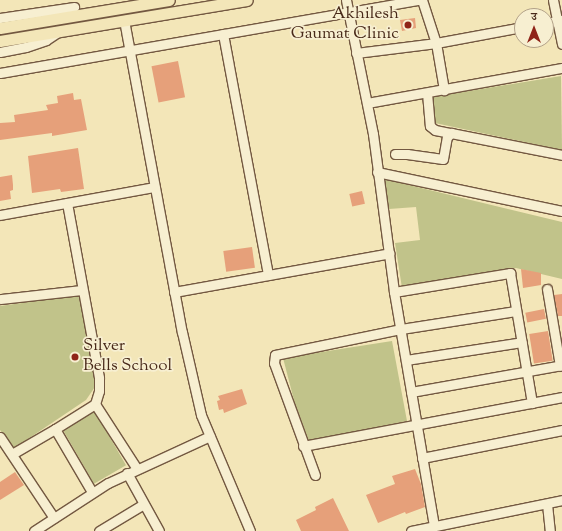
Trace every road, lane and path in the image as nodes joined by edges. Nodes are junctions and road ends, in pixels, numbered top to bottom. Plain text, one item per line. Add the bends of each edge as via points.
1 (170, 0) edge
2 (247, 0) edge
3 (346, 0) edge
4 (420, 0) edge
5 (553, 0) edge
6 (74, 8) edge
7 (348, 12) junction
8 (0, 18) edge
9 (19, 20) junction
10 (124, 20) junction
11 (560, 21) edge
12 (0, 28) edge
13 (514, 29) edge
14 (58, 32) junction
15 (223, 34) junction
16 (0, 40) edge
17 (436, 43) junction
18 (562, 44) edge
19 (130, 50) junction
20 (0, 52) edge
21 (356, 53) junction
22 (562, 68) edge
23 (0, 73) edge
24 (444, 90) junction
25 (427, 93) junction
26 (366, 103) junction
27 (451, 133) junction
28 (395, 154) dead end
29 (562, 155) edge
30 (377, 172) junction
31 (154, 187) junction
32 (67, 203) junction
33 (562, 211) edge
34 (0, 215) edge
35 (390, 253) junction
36 (268, 275) junction
37 (547, 289) dead end
38 (82, 290) junction
39 (174, 292) junction
40 (394, 292) junction
41 (0, 299) edge
42 (516, 310) junction
43 (400, 330) junction
44 (522, 342) junction
45 (406, 360) junction
46 (561, 365) edge
47 (527, 372) junction
48 (411, 392) junction
49 (562, 397) edge
50 (532, 403) junction
51 (95, 404) junction
52 (417, 426) junction
53 (55, 429) junction
54 (562, 430) edge
55 (210, 436) junction
56 (0, 437) edge
57 (304, 446) junction
58 (12, 454) junction
59 (422, 458) junction
60 (137, 469) junction
61 (127, 474) junction
62 (315, 475) dead end
63 (92, 492) junction
64 (562, 500) edge
65 (144, 504) junction
66 (546, 504) junction
67 (54, 518) junction
68 (434, 525) junction
69 (34, 531) edge
70 (99, 531) edge
71 (159, 531) edge
72 (250, 531) edge
73 (411, 531) edge
74 (550, 531) edge

1 - 6 main road
2 - 10 main road
3 - 7 street
4 - 7 street
4 - 17 street
5 - 11 street
6 - 9 street
6 - 9 main road via 52,20
7 - 15 street
7 - 21 street
8 - 9 street
9 - 12 main road
10 - 14 main road
10 - 19 street
11 - 18 street
13 - 17 street
14 - 16 main road
14 - 20 street via 46,40 26,47
15 - 19 street
15 - 36 street
17 - 21 street
17 - 24 street
19 - 23 street
19 - 31 street
21 - 26 street
22 - 24 street
24 - 25 street
25 - 26 street
25 - 27 street via 431,128
26 - 30 street via 373,134
27 - 28 street via 447,137 443,159
27 - 29 street
30 - 33 street
30 - 35 street
31 - 32 street
31 - 39 street
32 - 34 street
32 - 38 street
35 - 36 street
35 - 40 street
36 - 39 street
37 - 46 street
38 - 41 street
38 - 51 street via 99,378
39 - 55 street via 201,415
40 - 42 street via 510,273
40 - 43 street
42 - 43 street
42 - 44 street
43 - 45 street
43 - 57 street via 275,355 274,363
44 - 45 street
44 - 47 street
45 - 48 street
46 - 47 street
47 - 48 street
47 - 50 street
48 - 52 street
49 - 50 street
50 - 52 street
51 - 53 street
51 - 60 street
52 - 57 street
52 - 59 street
53 - 58 street
53 - 63 street
54 - 59 street
55 - 60 street
55 - 72 street
56 - 58 street
57 - 62 street
58 - 67 street
59 - 68 street
60 - 61 street
61 - 63 street
61 - 65 street
63 - 67 street
64 - 66 street
65 - 70 street
65 - 71 street
66 - 68 street
66 - 74 street
67 - 69 street
68 - 73 street

